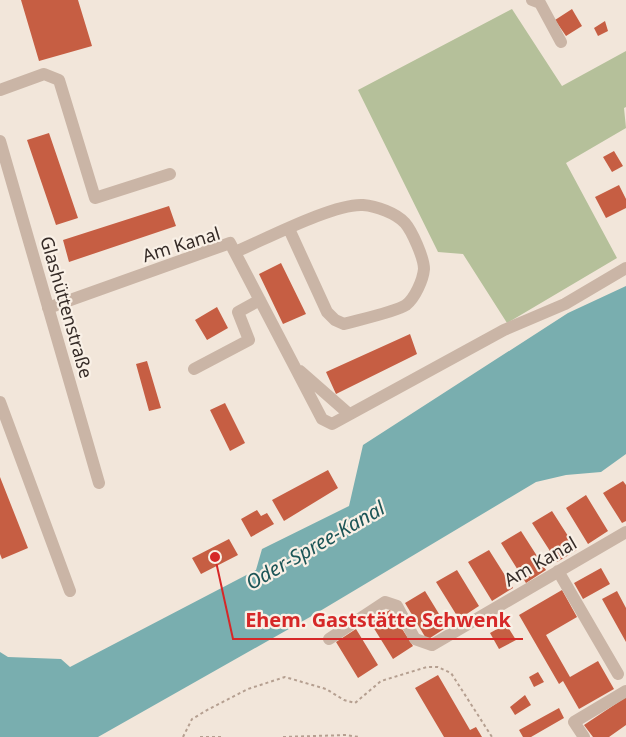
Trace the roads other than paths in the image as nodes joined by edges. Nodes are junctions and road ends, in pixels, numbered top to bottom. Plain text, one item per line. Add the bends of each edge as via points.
1 (532, 0) edge
2 (561, 42) dead end
3 (0, 90) edge
4 (0, 141) edge
5 (3, 162) edge
6 (170, 174) dead end
7 (289, 229) junction
8 (235, 252) junction
9 (626, 268) edge
10 (260, 300) junction
11 (48, 308) junction
12 (295, 366) junction
13 (194, 369) dead end
14 (0, 402) edge
15 (349, 414) junction
16 (99, 483) dead end
17 (626, 532) edge
18 (558, 571) junction
19 (70, 591) dead end
20 (329, 639) dead end
21 (618, 674) dead end
22 (626, 691) edge
23 (584, 737) edge

1 - 2 street via 540,3
3 - 6 street via 45,74 59,80 95,198
4 - 5 street, Glashüttenstraße
5 - 11 street, Glashüttenstraße
7 - 7 street via 333,210 362,205 386,211 404,222 416,241 424,268 417,292 406,305 344,324 335,320 327,312
7 - 8 street
8 - 10 street, Am Kanal
8 - 11 street, Am Kanal via 230,243
9 - 15 street, Am Kanal via 565,304 504,330
10 - 12 street, Am Kanal
10 - 13 street via 238,312 249,340
11 - 16 street, Glashüttenstraße
12 - 15 street, Am Kanal
12 - 15 street, Am Kanal via 321,418 332,424
14 - 19 street
17 - 18 street, Am Kanal
18 - 20 street, Am Kanal via 432,645 415,639 397,606 385,602
18 - 21 street
22 - 23 street via 574,722

